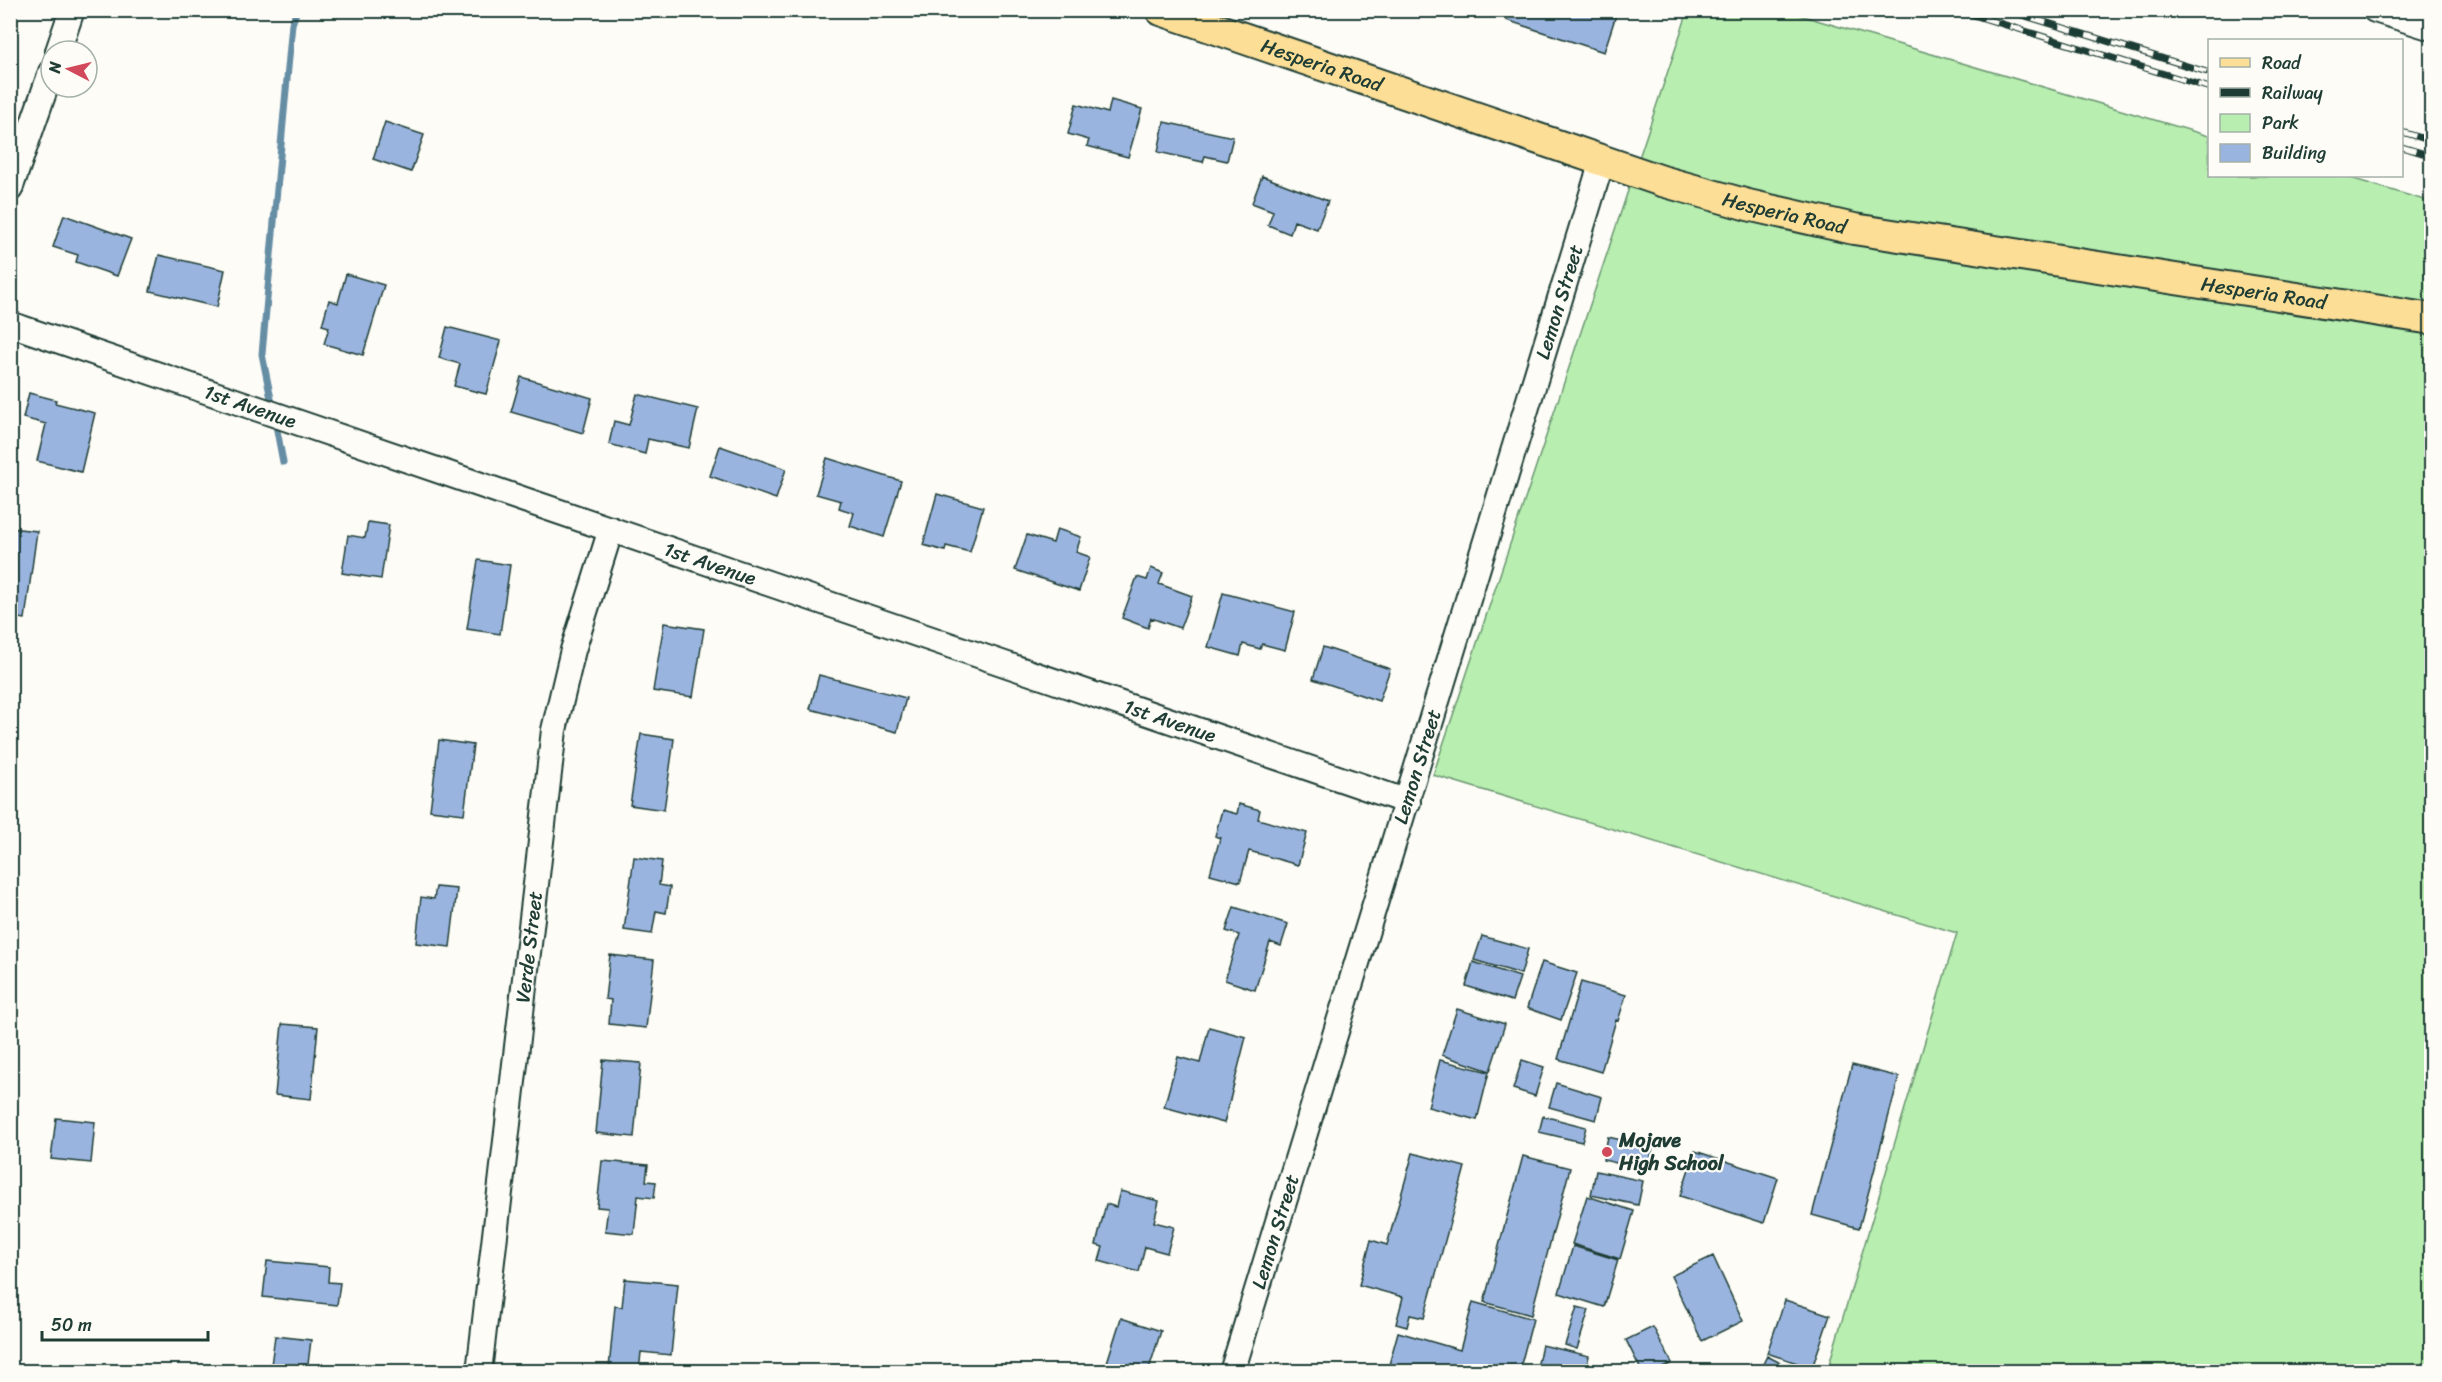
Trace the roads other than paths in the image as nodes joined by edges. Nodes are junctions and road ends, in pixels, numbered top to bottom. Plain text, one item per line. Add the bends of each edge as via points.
1 (72, 10) edge
2 (1161, 10) edge
3 (2375, 10) edge
4 (2432, 28) edge
5 (62, 39) edge
6 (42, 99) edge
7 (1602, 161) junction
8 (10, 189) edge
9 (2432, 319) edge
10 (10, 324) edge
11 (610, 529) junction
12 (1408, 802) junction
13 (479, 1371) edge
14 (1232, 1371) edge

1 - 5 street
2 - 7 main road, Hesperia Road
3 - 4 street
6 - 8 street
7 - 9 main road, Hesperia Road via 1710,195 1854,229
7 - 12 street, Lemon Street
10 - 11 street, 1st Avenue
11 - 12 street, 1st Avenue
11 - 13 street, Verde Street via 573,650 554,730
12 - 14 street, Lemon Street

